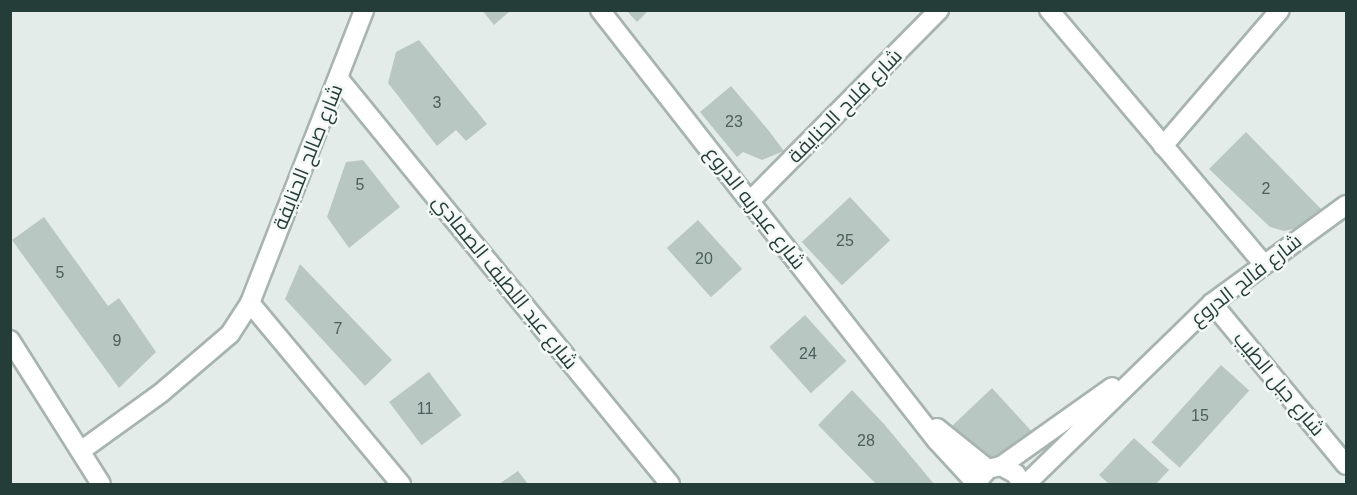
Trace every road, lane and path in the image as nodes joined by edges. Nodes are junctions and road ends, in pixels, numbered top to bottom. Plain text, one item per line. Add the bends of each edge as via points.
1 (364, 10) edge
2 (600, 10) edge
3 (939, 10) edge
4 (1049, 10) edge
5 (1280, 10) edge
6 (339, 79) junction
7 (1163, 146) junction
8 (750, 201) junction
9 (1347, 205) edge
10 (1263, 263) junction
11 (250, 303) junction
12 (1212, 303) junction
13 (10, 330) edge
14 (10, 340) edge
15 (1150, 361) junction
16 (28, 365) junction
17 (911, 405) junction
18 (82, 450) junction
19 (1347, 465) edge
20 (995, 468) junction
21 (975, 483) edge
22 (101, 484) edge
23 (401, 484) edge
24 (670, 484) edge
25 (1021, 484) edge
26 (1026, 484) edge

1 - 6 street, شارع صالح الحنايفة
2 - 8 street, شارع عبدربه الدروع
3 - 8 street, شارع فلاح الحنايفة
4 - 7 street
5 - 7 street
6 - 11 street, شارع صالح الحنايفة
6 - 24 street, شارع عبد اللطيف الصمادي
7 - 10 street
8 - 17 street, شارع عبدربه الدروع
9 - 10 street, شارع فالح الدروع
10 - 12 street, شارع فالح الدروع
11 - 18 street, شارع صالح الحنايفة via 221,341 161,393
11 - 23 street
12 - 15 street, شارع فالح الدروع
12 - 19 street, شارع جبل الطيب
13 - 16 street
14 - 16 street
15 - 20 street, شارع فالح الدروع
15 - 26 street, شارع فالح الدروع
16 - 18 street
17 - 20 street, شارع عبدربه الدروع
17 - 21 street, شارع عبدربه الدروع
18 - 22 street
20 - 21 street, شارع فالح الدروع
20 - 25 street, شارع عبدربه الدروع via 1016,474

